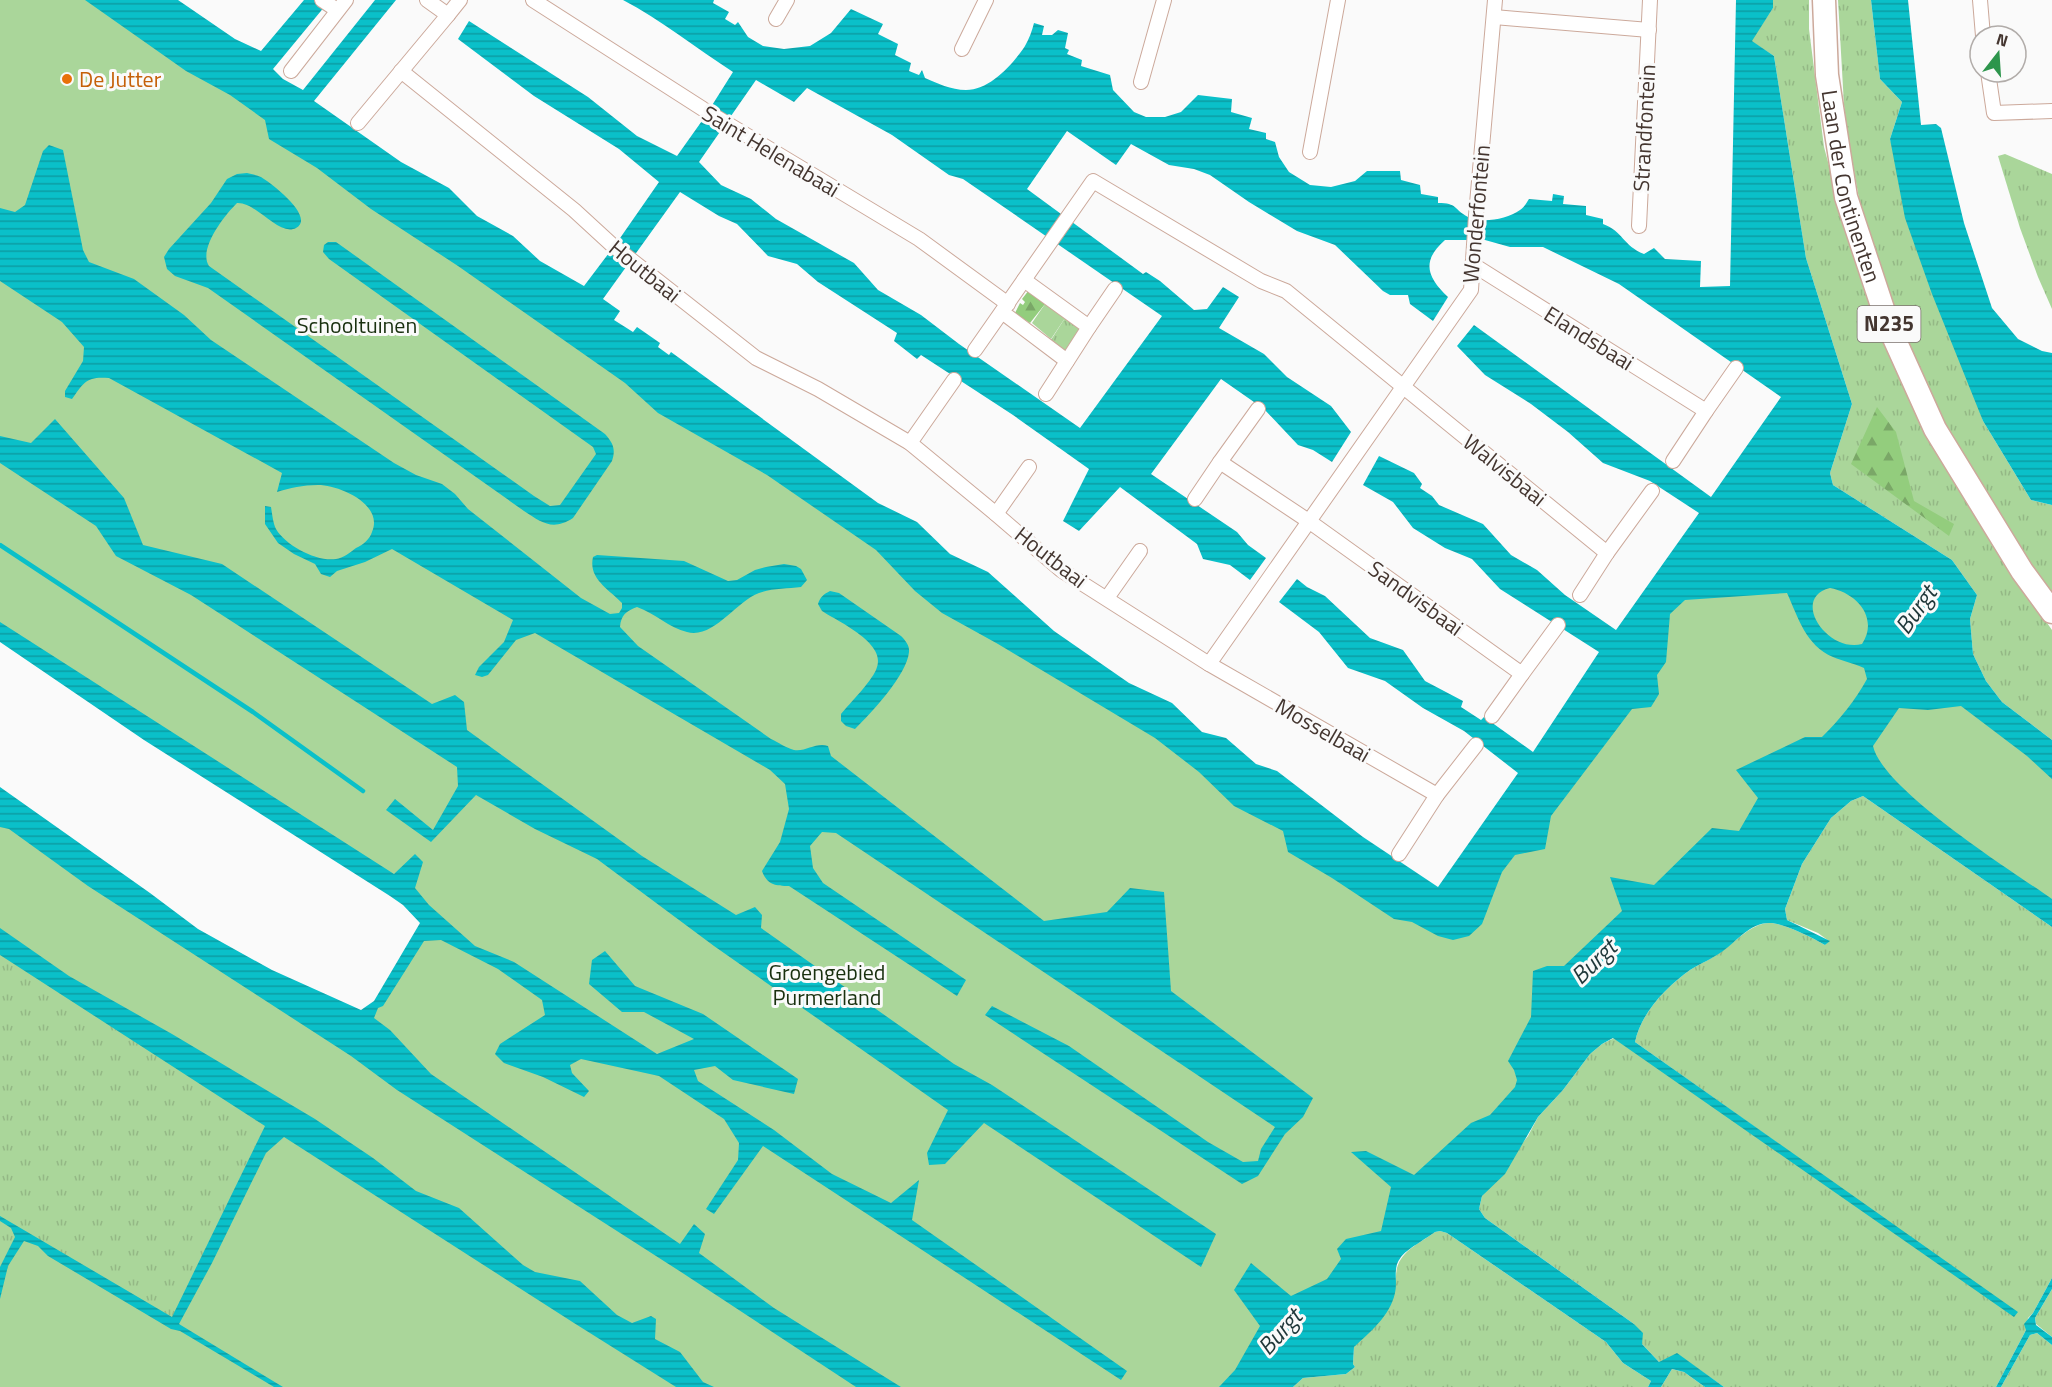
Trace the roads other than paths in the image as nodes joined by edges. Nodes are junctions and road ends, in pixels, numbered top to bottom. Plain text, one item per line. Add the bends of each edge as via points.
1 (427, 0) edge
2 (460, 0) edge
3 (533, 0) edge
4 (787, 0) edge
5 (986, 0) edge
6 (1164, 0) edge
7 (1338, 0) edge
8 (1495, 0) edge
9 (1650, 0) edge
10 (1824, 0) edge
11 (1980, 0) edge
12 (334, 4) edge
13 (448, 15) junction
14 (1494, 17) junction
15 (776, 19) dead end
16 (1982, 24) edge
17 (1648, 30) junction
18 (962, 49) dead end
19 (291, 71) dead end
20 (400, 71) junction
21 (1141, 82) dead end
22 (1990, 84) edge
23 (2052, 111) edge
24 (358, 123) dead end
25 (1310, 152) dead end
26 (1639, 226) dead end
27 (1472, 264) junction
28 (1024, 280) junction
29 (1115, 289) dead end
30 (1005, 308) junction
31 (1089, 327) junction
32 (975, 350) dead end
33 (1067, 361) junction
34 (1736, 368) dead end
35 (954, 380) dead end
36 (1403, 387) junction
37 (1046, 394) dead end
38 (1258, 409) dead end
39 (1706, 411) junction
40 (910, 443) junction
41 (1673, 461) dead end
42 (1220, 462) junction
43 (1029, 467) dead end
44 (1653, 491) dead end
45 (1194, 498) dead end
46 (996, 514) junction
47 (1310, 522) junction
48 (1140, 551) dead end
49 (1607, 553) junction
50 (1580, 595) dead end
51 (1107, 598) junction
52 (2052, 612) edge
53 (1558, 625) dead end
54 (1209, 664) junction
55 (1522, 674) junction
56 (1492, 716) dead end
57 (1476, 744) dead end
58 (1437, 795) junction
59 (1399, 854) dead end

1 - 13 street
2 - 13 street
3 - 30 street, Saint Helenabaai via 731,127 919,239
4 - 15 street
5 - 18 street
6 - 21 street
7 - 25 street
8 - 14 street, Wonderfontein
9 - 17 street, Strandfontein
10 - 52 main road, Laan der Continenten / N235 via 1827,75 1846,197 1889,327 1935,429 2022,571
11 - 16 street
12 - 19 street
13 - 20 street
14 - 17 street
14 - 27 street, Wonderfontein
17 - 26 street, Strandfontein
20 - 24 street
20 - 40 street, Houtbaai via 756,358
22 - 23 street via 1994,113
27 - 36 street, Wonderfontein via 1471,290
27 - 39 street, Elandsbaai
28 - 30 street
28 - 31 street
28 - 36 street via 1093,181 1261,281 1286,291
29 - 31 street
30 - 32 street
30 - 33 street, Saint Helenabaai
31 - 33 street
33 - 37 street
34 - 39 street
35 - 40 street
36 - 47 street, Wonderfontein
36 - 49 street, Walvisbaai
38 - 42 street
39 - 41 street
40 - 46 street, Houtbaai
42 - 45 street
42 - 47 street
43 - 46 street, Houtbaai
44 - 49 street
46 - 51 street, Houtbaai via 1061,570
47 - 54 street, Wonderfontein
47 - 55 street, Sandvisbaai
48 - 51 street, Houtbaai
49 - 50 street
51 - 54 street, Houtbaai
53 - 55 street
54 - 58 street, Mosselbaai
55 - 56 street
57 - 58 street
58 - 59 street

